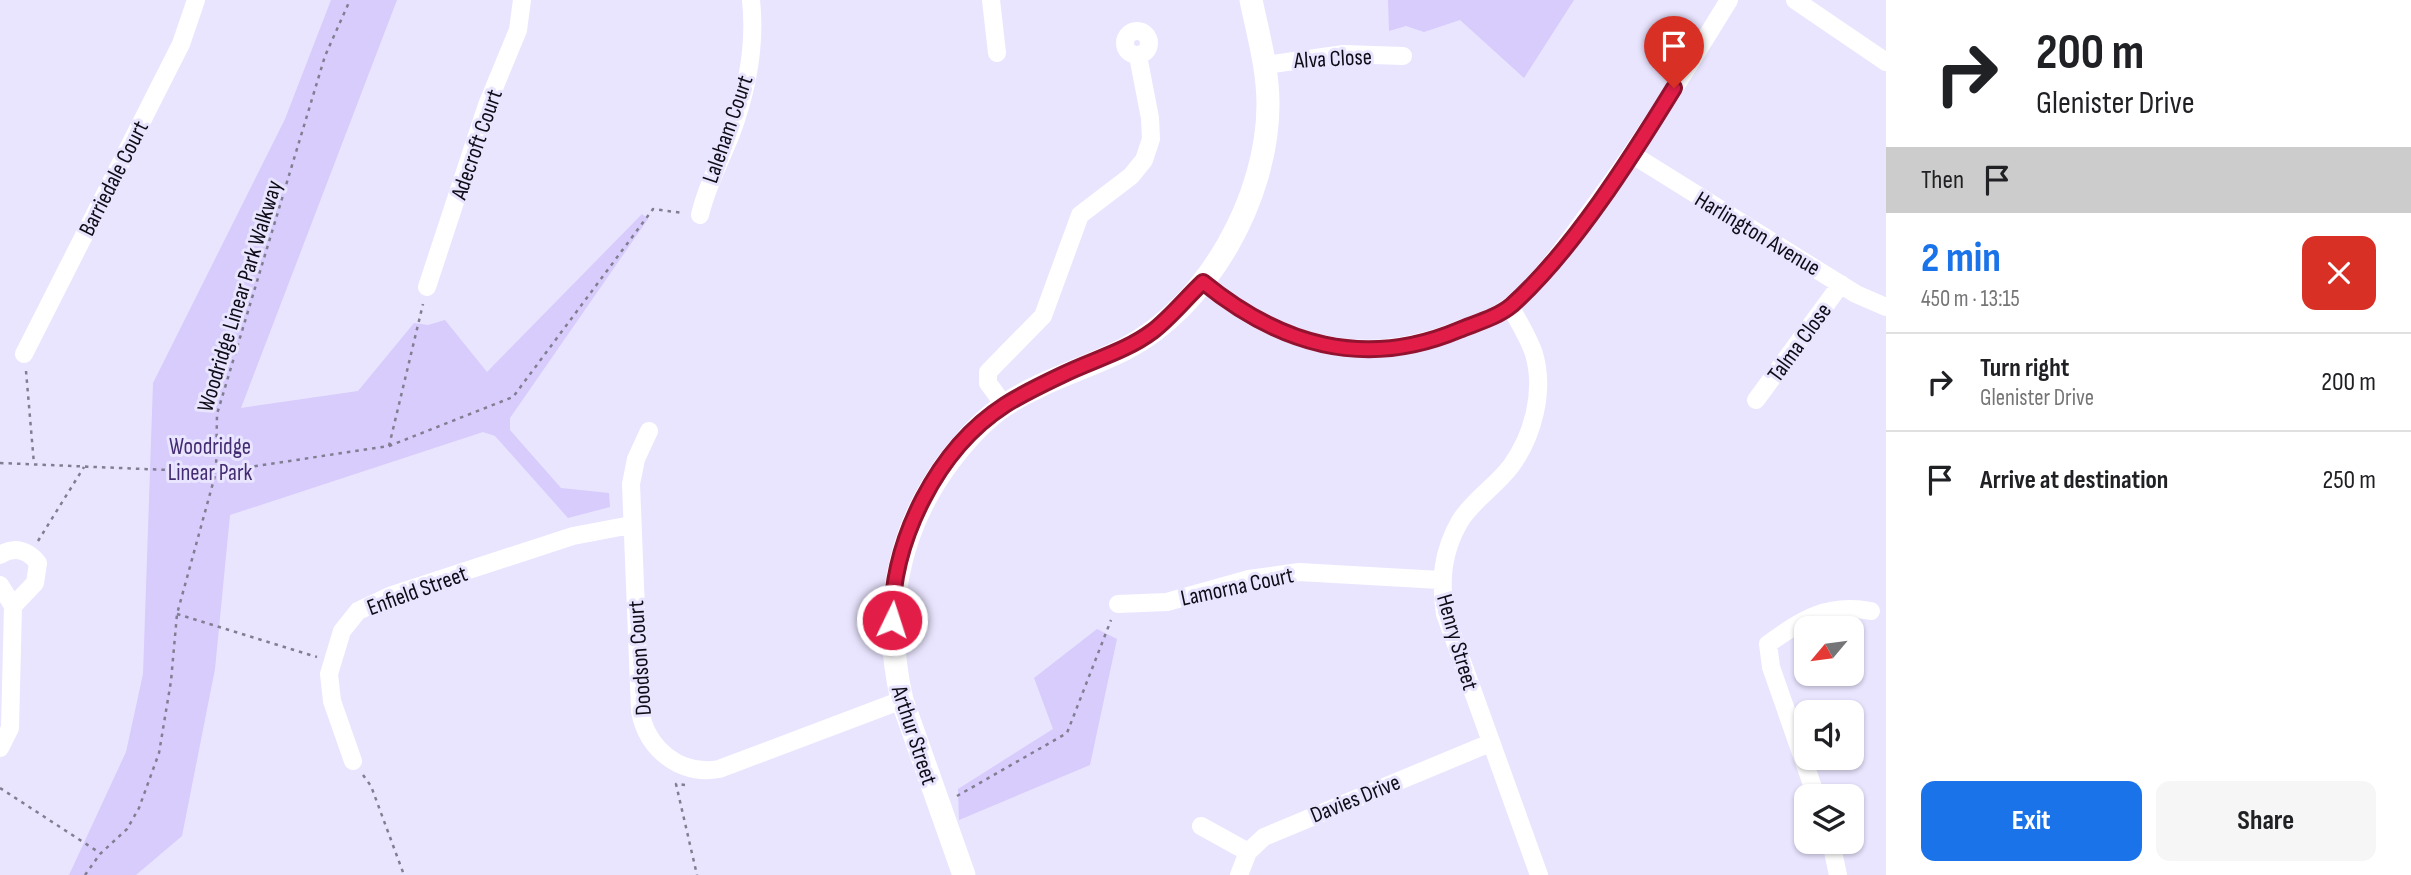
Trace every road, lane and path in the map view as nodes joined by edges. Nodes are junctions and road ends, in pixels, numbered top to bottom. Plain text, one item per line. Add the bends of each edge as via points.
1 (196, 0) edge
2 (350, 0) edge
3 (522, 0) edge
4 (751, 0) edge
5 (991, 0) edge
6 (1251, 0) edge
7 (1729, 0) edge
8 (1794, 0) edge
9 (997, 53) dead end
10 (1138, 56) dead end
11 (1403, 56) dead end
12 (1886, 62) edge
13 (1265, 65) junction
14 (1633, 155) junction
15 (700, 215) joint
16 (1203, 282) junction
17 (1842, 285) junction
18 (427, 287) joint
19 (1510, 306) junction
20 (1886, 307) edge
21 (24, 354) joint
22 (1756, 400) dead end
23 (1004, 405) junction
24 (649, 431) dead end
25 (389, 446) junction
26 (0, 463) edge
27 (34, 464) junction
28 (84, 467) junction
29 (216, 472) junction
30 (631, 525) junction
31 (29, 554) junction
32 (0, 555) edge
33 (1440, 580) junction
34 (0, 585) edge
35 (1118, 604) joint
36 (13, 606) junction
37 (1871, 611) dead end
38 (177, 614) junction
39 (317, 657) dead end
40 (902, 700) junction
41 (1490, 743) junction
42 (0, 748) edge
43 (353, 761) joint
44 (1812, 784) edge
45 (694, 786) dead end
46 (0, 788) edge
47 (957, 806) dead end
48 (1201, 827) dead end
49 (1248, 852) junction
50 (100, 854) junction
51 (1834, 854) edge
52 (85, 875) edge
53 (404, 875) edge
54 (697, 875) edge
55 (964, 875) edge
56 (1239, 875) edge
57 (1539, 875) edge
58 (1838, 875) edge

1 - 21 street, Barriedale Court via 181,44
2 - 29 path, Woodridge Linear Park Walkway via 325,56 217,414
3 - 18 street, Adecroft Court via 518,30 487,105
4 - 15 street, Laleham Court via 752,50 745,94 706,188
5 - 9 street
6 - 13 street, Arthur Street
7 - 14 street
8 - 12 street
10 - 23 street via 1150,118 1151,139 1144,160 1131,176 1080,215 1042,317 988,372 988,383
11 - 13 street, Alva Close via 1344,54
13 - 16 street, Arthur Street via 1268,104 1256,181 1243,218
14 - 17 street, Harlington Avenue
14 - 19 street via 1555,258
15 - 25 path via 653,209 513,397
16 - 19 street via 1232,306 1274,330 1318,345 1359,350 1405,346 1450,334
16 - 23 street, Arthur Street via 1153,330 1125,348
17 - 20 street, Harlington Avenue
17 - 22 street, Talma Close
18 - 25 path
19 - 33 street, Henry Street via 1534,354 1535,409 1511,466 1461,520 1446,552
21 - 27 path
23 - 40 street, Arthur Street via 959,447 922,502 907,536 892,601 894,660
24 - 30 street, Doodson Court via 632,472
25 - 29 path
26 - 27 path
27 - 28 path
28 - 29 path
28 - 31 path
29 - 38 path, Woodridge Linear Park Walkway
30 - 40 street, Doodson Court via 642,720 651,740 678,764 719,769
30 - 43 street, Enfield Street via 573,536 392,595 358,611 342,631 328,674 332,701
31 - 32 street via 12,549
31 - 36 street via 38,563 38,574
33 - 35 street, Lamorna Court via 1299,572 1249,579 1167,602
33 - 41 street, Henry Street via 1445,614
34 - 36 street
35 - 47 path via 1067,733 957,796
36 - 42 street via 10,728
37 - 44 street via 1845,606 1812,616 1768,644 1771,667
38 - 39 path
38 - 50 path, Woodridge Linear Park Walkway via 159,753 127,830
40 - 55 street, Arthur Street
41 - 49 street, Davies Drive via 1282,828
41 - 57 street, Henry Street
43 - 53 path via 370,786
45 - 54 path via 676,784
46 - 50 path
48 - 49 street
49 - 56 street
50 - 52 path, Woodridge Linear Park Walkway
51 - 58 street

